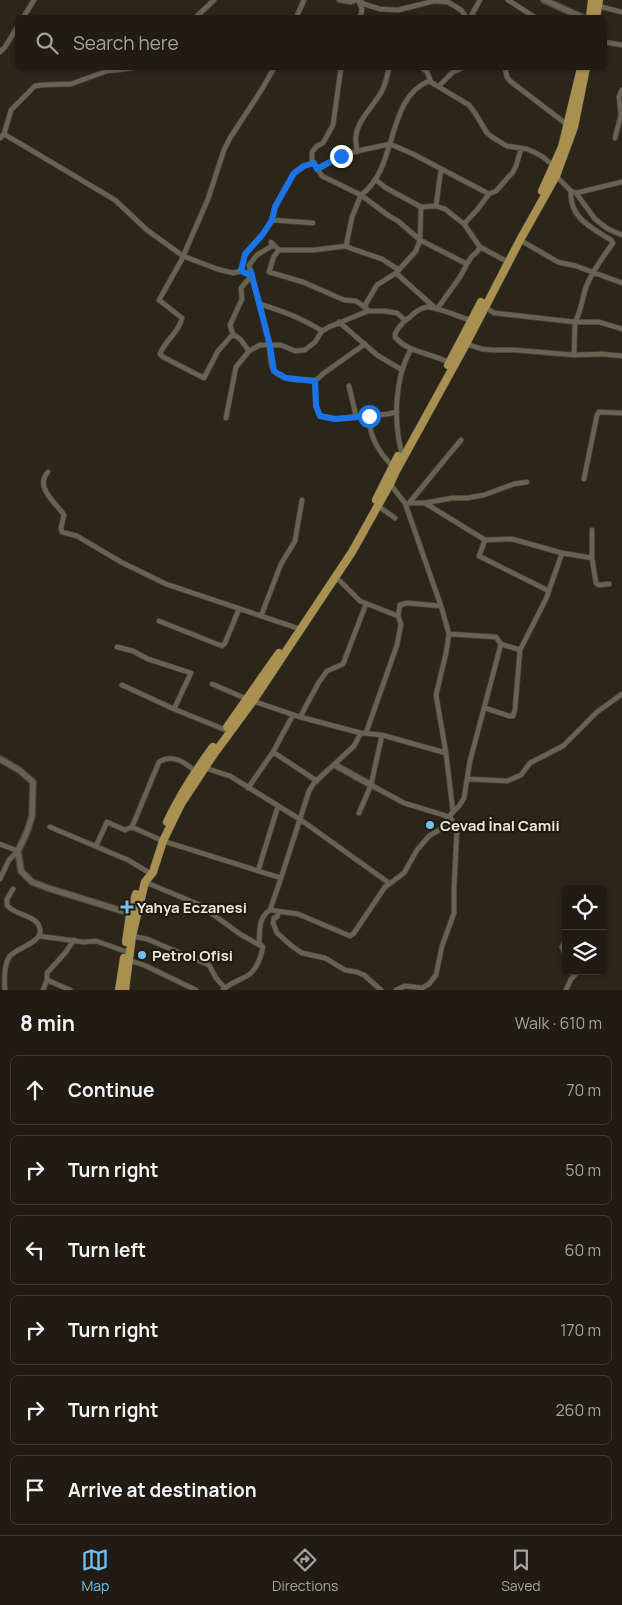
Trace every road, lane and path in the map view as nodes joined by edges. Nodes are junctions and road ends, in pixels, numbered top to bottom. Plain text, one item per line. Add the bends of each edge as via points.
1 (34, 0) edge
2 (214, 0) edge
3 (304, 0) edge
4 (339, 0) edge
5 (358, 0) edge
6 (480, 0) edge
7 (508, 0) edge
8 (544, 0) edge
9 (422, 2) edge
10 (596, 2) edge
11 (622, 12) edge
12 (25, 15) edge
13 (197, 15) edge
14 (297, 15) edge
15 (361, 15) edge
16 (465, 15) edge
17 (470, 15) edge
18 (531, 15) edge
19 (577, 15) edge
20 (591, 15) edge
21 (596, 15) edge
22 (15, 30) edge
23 (607, 42) edge
24 (622, 45) edge
25 (0, 51) edge
26 (115, 70) edge
27 (273, 70) edge
28 (341, 70) edge
29 (389, 70) edge
30 (424, 70) edge
31 (458, 70) edge
32 (505, 70) edge
33 (581, 70) edge
34 (585, 70) edge
35 (432, 82) junction
36 (439, 86) junction
37 (622, 90) edge
38 (571, 126) junction
39 (4, 134) junction
40 (0, 138) edge
41 (615, 138) dead end
42 (390, 144) junction
43 (520, 149) junction
44 (357, 152) junction
45 (314, 163) junction
46 (317, 169) junction
47 (441, 169) junction
48 (556, 171) junction
49 (376, 180) junction
50 (622, 182) edge
51 (574, 192) junction
52 (489, 194) junction
53 (361, 195) junction
54 (436, 206) junction
55 (421, 207) junction
56 (272, 220) junction
57 (313, 223) dead end
58 (464, 224) junction
59 (622, 235) edge
60 (420, 240) junction
61 (520, 240) junction
62 (346, 246) junction
63 (480, 247) junction
64 (279, 250) junction
65 (183, 256) junction
66 (506, 260) junction
67 (467, 264) junction
68 (241, 271) junction
69 (397, 272) junction
70 (593, 272) junction
71 (251, 274) junction
72 (622, 284) edge
73 (260, 304) junction
74 (485, 307) junction
75 (436, 308) junction
76 (366, 309) junction
77 (405, 320) junction
78 (472, 321) junction
79 (339, 322) junction
80 (575, 322) junction
81 (622, 329) edge
82 (322, 332) junction
83 (233, 334) junction
84 (365, 344) junction
85 (466, 344) junction
86 (270, 346) junction
87 (411, 349) junction
88 (249, 351) junction
89 (574, 355) junction
90 (622, 356) edge
91 (450, 363) junction
92 (402, 370) junction
93 (315, 381) junction
94 (348, 386) dead end
95 (397, 412) junction
96 (622, 413) edge
97 (356, 416) junction
98 (369, 416) junction
99 (226, 418) dead end
100 (461, 440) dead end
101 (402, 455) junction
102 (394, 469) junction
103 (48, 472) dead end
104 (584, 478) dead end
105 (527, 482) dead end
106 (390, 484) junction
107 (302, 500) dead end
108 (408, 503) junction
109 (424, 503) junction
110 (378, 506) junction
111 (395, 518) dead end
112 (592, 530) dead end
113 (485, 540) junction
114 (562, 553) junction
115 (592, 558) junction
116 (336, 577) junction
117 (609, 584) dead end
118 (549, 591) junction
119 (366, 604) junction
120 (441, 606) junction
121 (239, 609) junction
122 (261, 616) junction
123 (398, 616) junction
124 (158, 621) dead end
125 (298, 630) junction
126 (449, 634) junction
127 (501, 644) junction
128 (117, 647) dead end
129 (520, 650) junction
130 (212, 684) dead end
131 (122, 685) dead end
132 (622, 694) edge
133 (250, 700) junction
134 (485, 708) junction
135 (174, 709) junction
136 (293, 715) junction
137 (300, 717) junction
138 (227, 731) junction
139 (364, 733) junction
140 (382, 735) junction
141 (273, 752) junction
142 (446, 753) junction
143 (0, 759) edge
144 (335, 765) junction
145 (205, 768) junction
146 (197, 773) junction
147 (468, 779) junction
148 (317, 781) junction
149 (371, 785) junction
150 (248, 788) junction
151 (278, 806) junction
152 (454, 812) junction
153 (359, 813) dead end
154 (450, 817) junction
155 (301, 820) junction
156 (50, 827) dead end
157 (132, 827) junction
158 (161, 840) junction
159 (0, 844) edge
160 (96, 846) junction
161 (18, 851) junction
162 (258, 870) junction
163 (151, 872) junction
164 (282, 878) junction
165 (0, 879) edge
166 (145, 882) junction
167 (389, 883) junction
168 (12, 889) dead end
169 (270, 910) junction
170 (279, 912) junction
171 (133, 915) junction
172 (39, 936) junction
173 (132, 936) junction
174 (74, 940) junction
175 (263, 947) junction
176 (128, 954) junction
177 (575, 975) edge
178 (47, 980) junction
179 (224, 989) edge
180 (5, 990) edge
181 (43, 990) edge
182 (70, 990) edge
183 (119, 990) edge
184 (125, 990) edge
185 (196, 990) edge
186 (381, 990) edge
187 (396, 990) edge
188 (566, 990) edge

1 - 12 street
2 - 13 street
3 - 14 street
4 - 5 street
5 - 9 street via 398,10 418,6
5 - 15 street
6 - 17 street
7 - 18 street
8 - 19 street
9 - 16 street via 448,2
10 - 11 street
10 - 20 highway
10 - 21 highway
22 - 25 street
23 - 24 street
26 - 39 street via 71,84 35,86 11,110
27 - 65 street via 224,150 208,199
28 - 45 street via 333,125 323,143 312,152
29 - 44 street via 381,92 357,130
30 - 35 street
31 - 36 street
32 - 38 street via 510,81
33 - 38 highway
34 - 38 highway
35 - 36 street
35 - 42 street via 426,82 410,96 402,108
36 - 43 street via 469,105 492,137
37 - 41 street via 619,98 621,115
38 - 48 highway via 567,149
39 - 40 street
39 - 65 street via 115,200 147,230
42 - 44 street
42 - 47 street
42 - 49 street
43 - 48 street via 534,152
43 - 52 street via 513,172 496,191
44 - 46 street via 341,156
45 - 46 street
45 - 56 street via 294,173 275,207
46 - 53 street via 322,176
47 - 52 street
47 - 54 street
48 - 51 street
48 - 61 highway
48 - 66 highway via 540,194
49 - 53 street
49 - 55 street
50 - 51 street
51 - 59 street via 595,219
51 - 70 street via 572,204 575,212 584,223 612,241
52 - 58 street
53 - 60 street
53 - 62 street
54 - 55 street
54 - 58 street
55 - 60 street
56 - 57 street
56 - 68 street via 245,254
58 - 63 street
60 - 67 street
60 - 69 street via 414,255
61 - 66 highway
61 - 70 street via 558,262
62 - 64 street
62 - 69 street via 382,259
63 - 66 street
63 - 67 street
64 - 71 street via 271,242 272,246 249,265
64 - 76 street via 269,272 344,300 356,301
65 - 68 street via 218,270
65 - 83 street via 159,300 182,318 181,324 160,354 204,378 218,351
66 - 74 highway
66 - 78 highway
67 - 75 street
68 - 71 street
69 - 75 street
69 - 76 street via 377,286
70 - 72 street
70 - 80 street
71 - 73 street
71 - 83 street via 242,288 242,300 231,321
73 - 82 street via 292,314
73 - 86 street
74 - 80 street via 494,313
74 - 85 highway
75 - 77 street via 427,307
75 - 78 street
76 - 77 street via 397,313
76 - 79 street
77 - 87 street via 394,334
78 - 91 highway
79 - 82 street
79 - 84 street
80 - 81 street via 599,322
80 - 89 street
82 - 86 street via 310,347 300,351 281,345
83 - 88 street
84 - 92 street
84 - 93 street
85 - 89 street via 482,349
85 - 101 highway
86 - 88 street via 260,345
86 - 93 street via 274,371 286,378
87 - 91 street
87 - 92 street
88 - 99 street via 236,367
89 - 90 street
91 - 101 highway
92 - 95 street
93 - 97 street via 316,406 320,416 335,419
94 - 97 street
95 - 98 street
95 - 101 street
96 - 104 street via 604,411 597,415
97 - 98 street
98 - 102 street via 371,435
100 - 108 street
101 - 102 highway
102 - 106 highway
102 - 125 highway
103 - 121 street via 43,482 48,497 64,515 62,532 77,536 166,584
105 - 109 street via 484,495
106 - 108 street
106 - 110 highway
107 - 122 street via 294,541 281,564
108 - 109 street
108 - 120 street
109 - 113 street
110 - 111 street
110 - 116 highway
112 - 115 street
113 - 114 street via 512,539
113 - 118 street via 479,556
114 - 115 street
114 - 118 street
115 - 117 street via 596,583
116 - 119 street
116 - 125 highway
118 - 129 street
119 - 123 street
119 - 137 street via 342,664 327,671
120 - 123 street via 407,603 400,605
120 - 126 street
121 - 122 street
121 - 124 street via 222,646
122 - 125 street
123 - 139 street via 401,624 398,645
125 - 133 highway
126 - 127 street via 496,637
126 - 142 street via 436,695
127 - 129 street
127 - 134 street
128 - 135 street via 191,673
129 - 134 street via 513,716
130 - 133 street
131 - 135 street
132 - 147 street via 597,712 563,746 530,764 521,776 507,782
133 - 136 street
133 - 138 highway
134 - 147 street
135 - 138 street
136 - 137 street
136 - 141 street
137 - 139 street
138 - 145 highway
138 - 146 highway
139 - 140 street
139 - 144 street
140 - 142 street
140 - 149 street
141 - 148 street
141 - 150 street
142 - 152 street
143 - 161 street via 33,782 32,816
144 - 148 street
144 - 149 street
145 - 146 highway
145 - 150 street via 230,776
146 - 157 street via 180,759 159,762
146 - 158 highway
147 - 152 street via 464,798
148 - 155 street via 309,790
149 - 153 street
149 - 154 street via 404,803
150 - 151 street
151 - 155 street
151 - 162 street
152 - 154 street
154 - 167 street via 416,850 404,873
154 - 187 street via 457,828 454,913 436,975 430,984 422,988 405,986
155 - 164 street
155 - 167 street
156 - 160 street
157 - 158 street
157 - 160 street via 125,830 107,822
158 - 162 street
158 - 163 highway
159 - 161 street
160 - 163 street
161 - 165 street via 9,860
161 - 171 street via 21,872 32,882
162 - 164 street
163 - 166 highway
163 - 171 highway via 140,885
164 - 169 street
166 - 171 highway
166 - 175 street via 200,905
167 - 170 street via 350,936 298,914
168 - 172 street via 7,906 36,922
169 - 170 street
169 - 175 street via 260,921 259,943
170 - 186 street via 273,923 277,933 292,947 364,975
171 - 173 highway
171 - 176 highway
172 - 174 street
172 - 180 street via 8,958
173 - 176 highway
173 - 179 street via 209,965
174 - 176 street via 96,942
174 - 178 street via 47,973
175 - 179 street via 260,960 250,974
176 - 183 highway
176 - 184 highway
176 - 185 street
177 - 188 street
178 - 181 street
178 - 182 street

